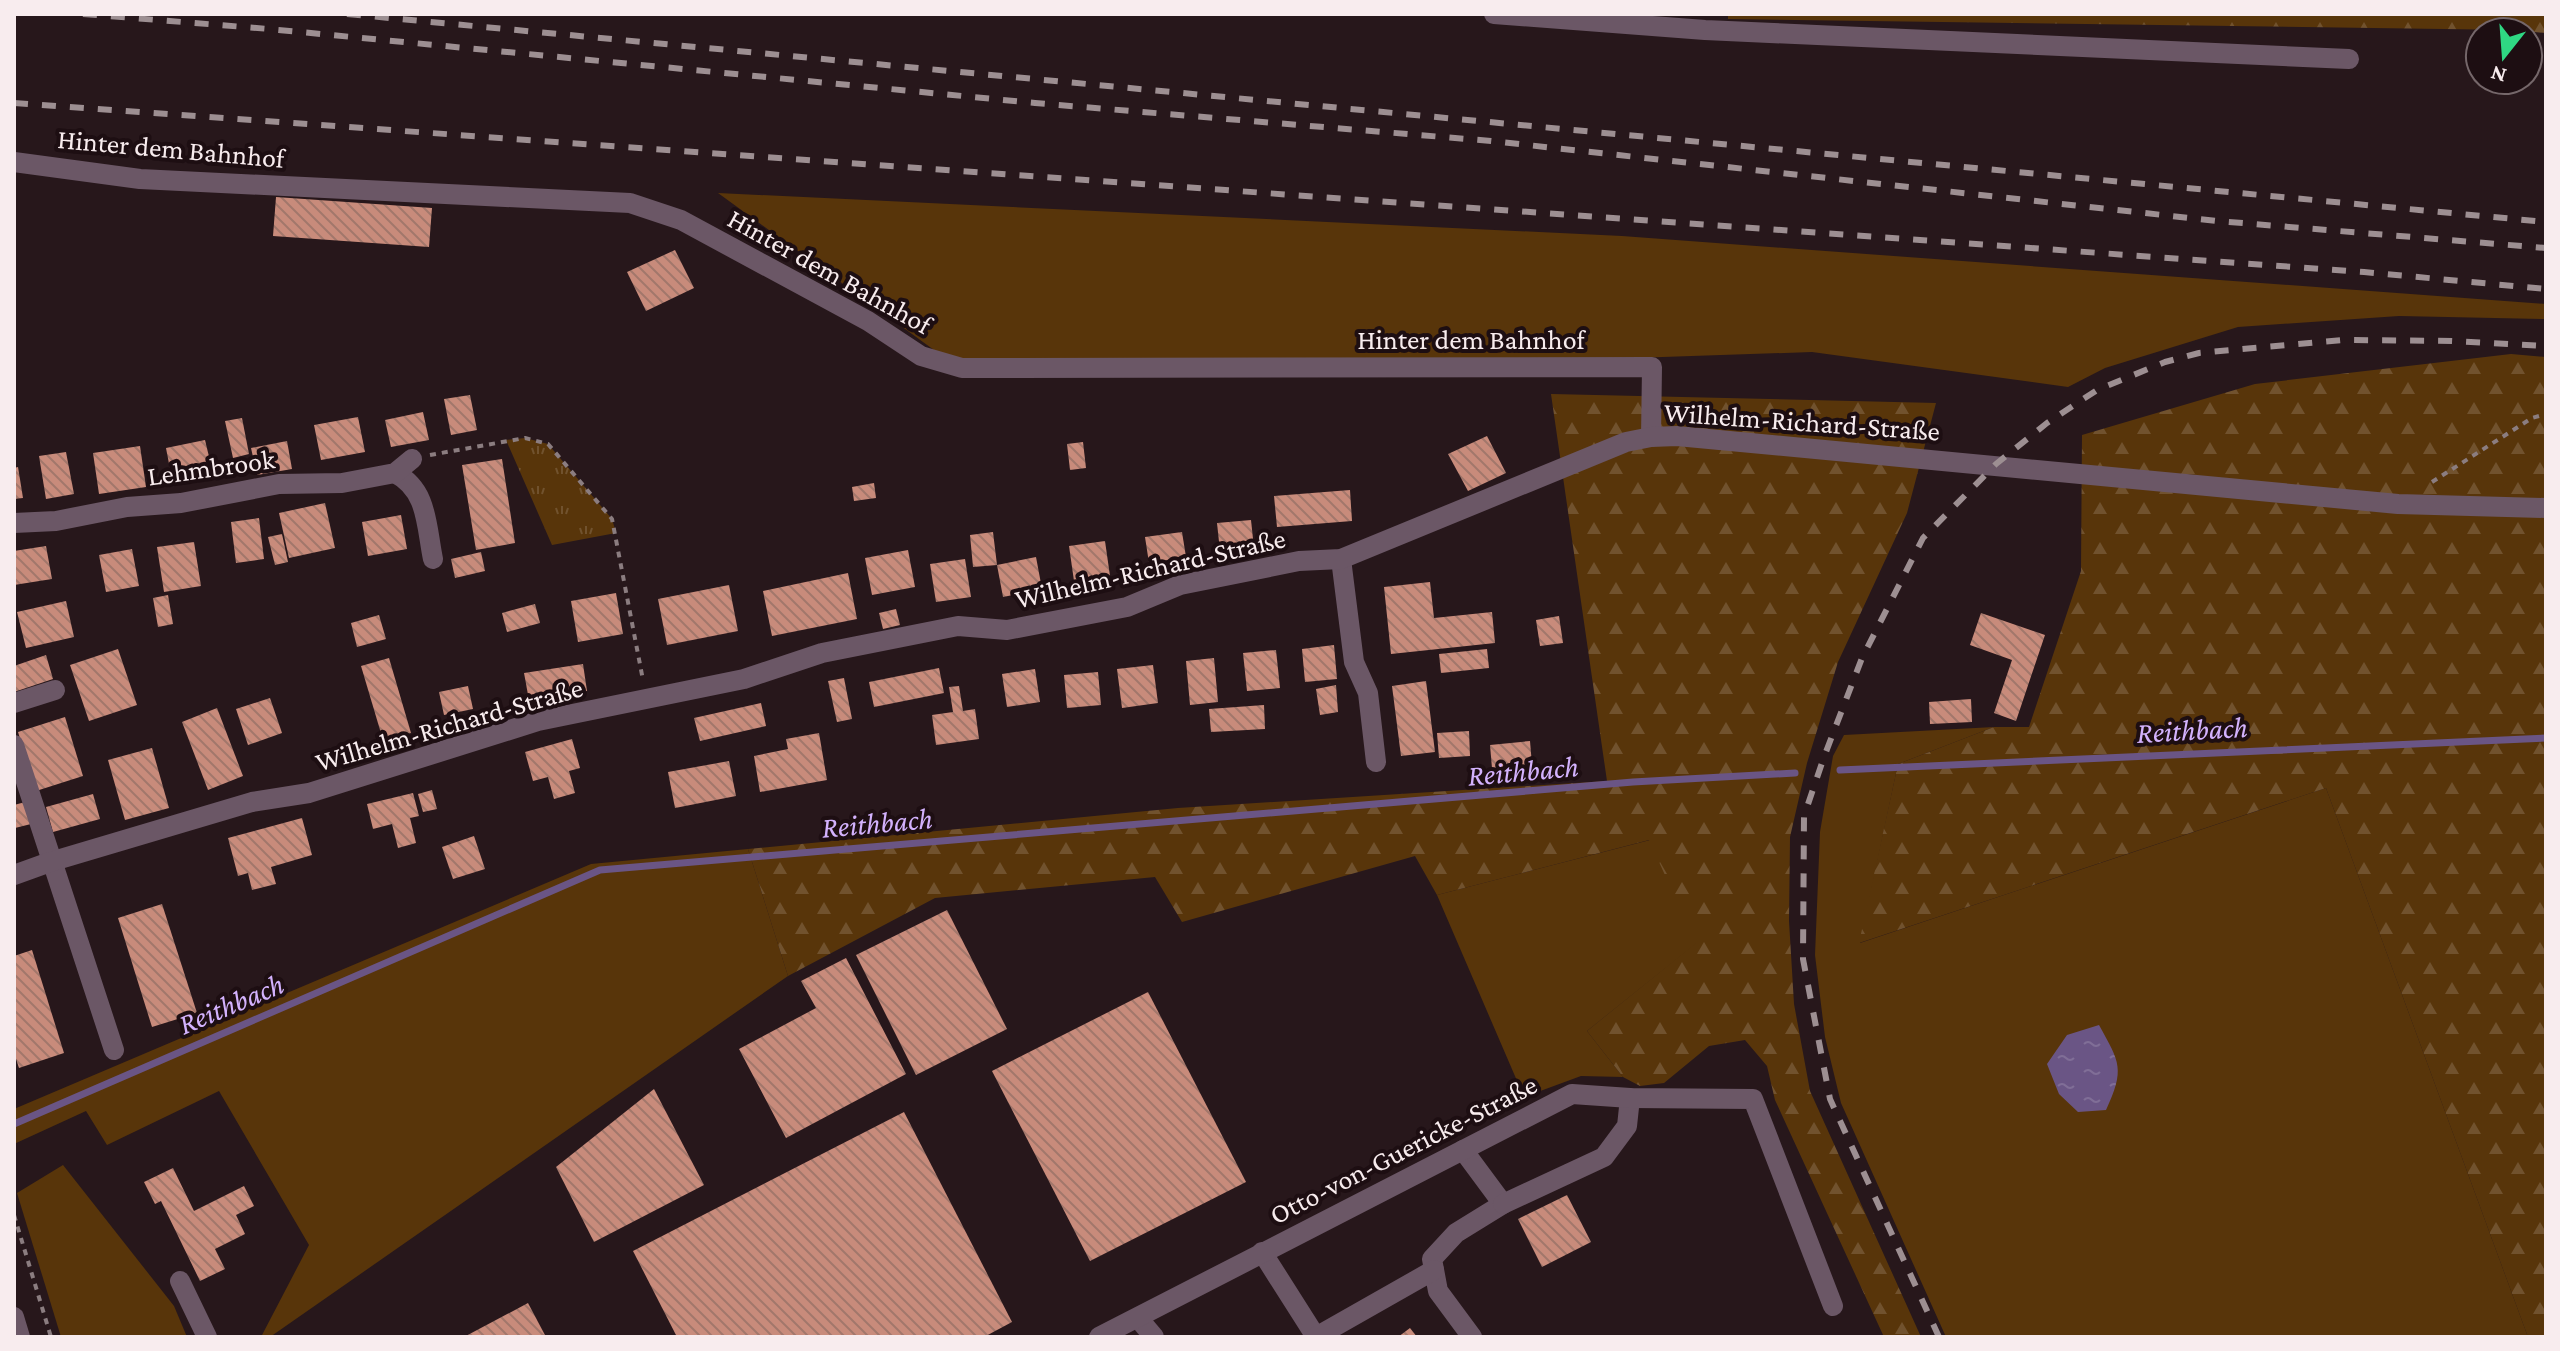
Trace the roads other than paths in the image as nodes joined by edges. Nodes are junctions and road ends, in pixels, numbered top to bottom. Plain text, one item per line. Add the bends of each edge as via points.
1 (1494, 14) edge
2 (2349, 59) dead end
3 (14, 162) edge
4 (1651, 437) junction
5 (412, 459) road end
6 (395, 473) junction
7 (2546, 508) edge
8 (14, 523) edge
9 (433, 559) dead end
10 (1341, 559) junction
11 (55, 690) dead end
12 (14, 703) edge
13 (14, 745) edge
14 (1376, 762) dead end
15 (50, 862) junction
16 (14, 875) edge
17 (114, 1050) dead end
18 (1630, 1098) junction
19 (1463, 1150) junction
20 (1503, 1204) junction
21 (1262, 1252) junction
22 (1434, 1270) junction
23 (180, 1281) dead end
24 (1833, 1306) dead end
25 (14, 1317) edge
26 (1138, 1318) junction
27 (20, 1337) edge
28 (207, 1337) edge
29 (1099, 1337) edge
30 (1154, 1337) edge
31 (1316, 1337) edge
32 (1472, 1337) edge

1 - 2 street via 1705,30
3 - 4 street, Hinter dem Bahnhof via 140,179 630,203 681,220 868,321 921,356 962,368 1652,367
4 - 7 street, Wilhelm-Richard-Straße via 2398,504
4 - 10 street, Wilhelm-Richard-Straße via 1626,442
5 - 6 street, Lehmbrook
6 - 8 street, Lehmbrook via 342,483 279,484 181,503
6 - 9 street via 410,480 419,494
10 - 14 street via 1354,662 1368,693
10 - 15 street, Wilhelm-Richard-Straße via 1299,561 1180,585 1127,607 1007,630 958,626 822,653 744,679 538,721 309,793 252,802
11 - 12 street
13 - 15 street
15 - 16 street, Wilhelm-Richard-Straße
15 - 17 street
18 - 19 street, Otto-von-Guericke-Straße via 1572,1094
18 - 20 street via 1627,1126 1604,1157
18 - 24 street, Otto-von-Guericke-Straße via 1753,1099
19 - 20 street
19 - 21 street, Otto-von-Guericke-Straße
20 - 22 street via 1456,1233 1432,1259
21 - 26 street, Otto-von-Guericke-Straße
21 - 31 street
22 - 31 street
22 - 32 street via 1438,1291
23 - 28 street
25 - 27 street
26 - 29 street, Otto-von-Guericke-Straße
26 - 30 street

